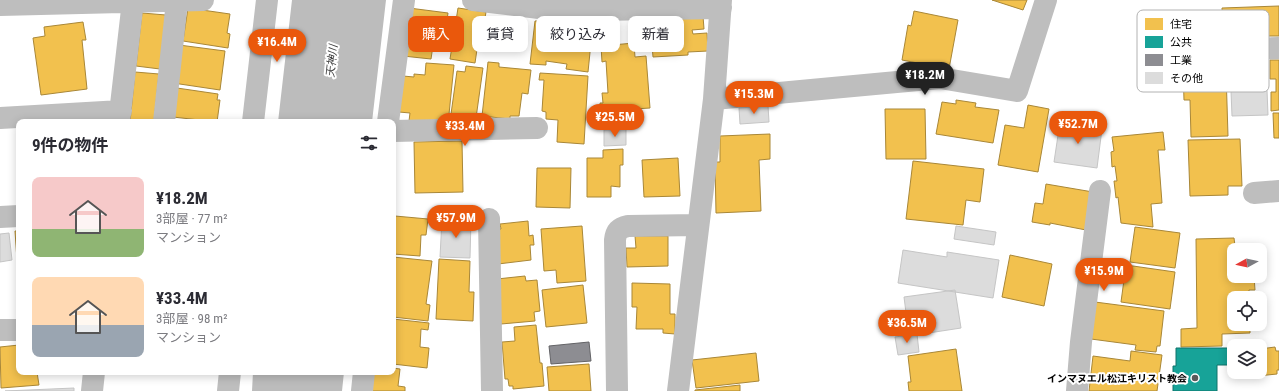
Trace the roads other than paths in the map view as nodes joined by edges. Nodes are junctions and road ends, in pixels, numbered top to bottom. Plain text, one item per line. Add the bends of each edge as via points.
1 (203, 0) edge
2 (267, 0) edge
3 (404, 0) edge
4 (474, 0) edge
5 (1046, 0) edge
6 (177, 1) edge
7 (133, 2) junction
8 (721, 4) edge
9 (0, 5) edge
10 (1269, 48) edge
11 (1279, 48) edge
12 (714, 99) junction
13 (120, 117) edge
14 (0, 118) edge
15 (164, 119) edge
16 (253, 119) edge
17 (388, 119) edge
18 (537, 128) dead end
19 (396, 131) edge
20 (1100, 191) dead end
21 (1279, 191) edge
22 (1254, 193) dead end
23 (16, 216) edge
24 (0, 217) edge
25 (489, 219) dead end
26 (698, 225) junction
27 (0, 330) edge
28 (16, 330) edge
29 (94, 375) edge
30 (230, 375) edge
31 (364, 375) edge
32 (92, 391) edge
33 (228, 391) edge
34 (362, 391) edge
35 (492, 391) edge
36 (617, 391) edge
37 (678, 391) edge
38 (1077, 391) edge

1 - 6 street
2 - 16 street
3 - 17 street
4 - 8 street via 539,8 597,10
5 - 12 street via 1017,91 940,78
6 - 7 street
6 - 15 street
7 - 9 street
7 - 13 street
8 - 12 street
10 - 11 street
12 - 26 street
13 - 14 street
18 - 19 street
20 - 38 street
21 - 22 street
23 - 24 street
25 - 35 street
26 - 36 street via 623,227 616,234
26 - 37 street
27 - 28 street
29 - 32 street
30 - 33 street
31 - 34 street

